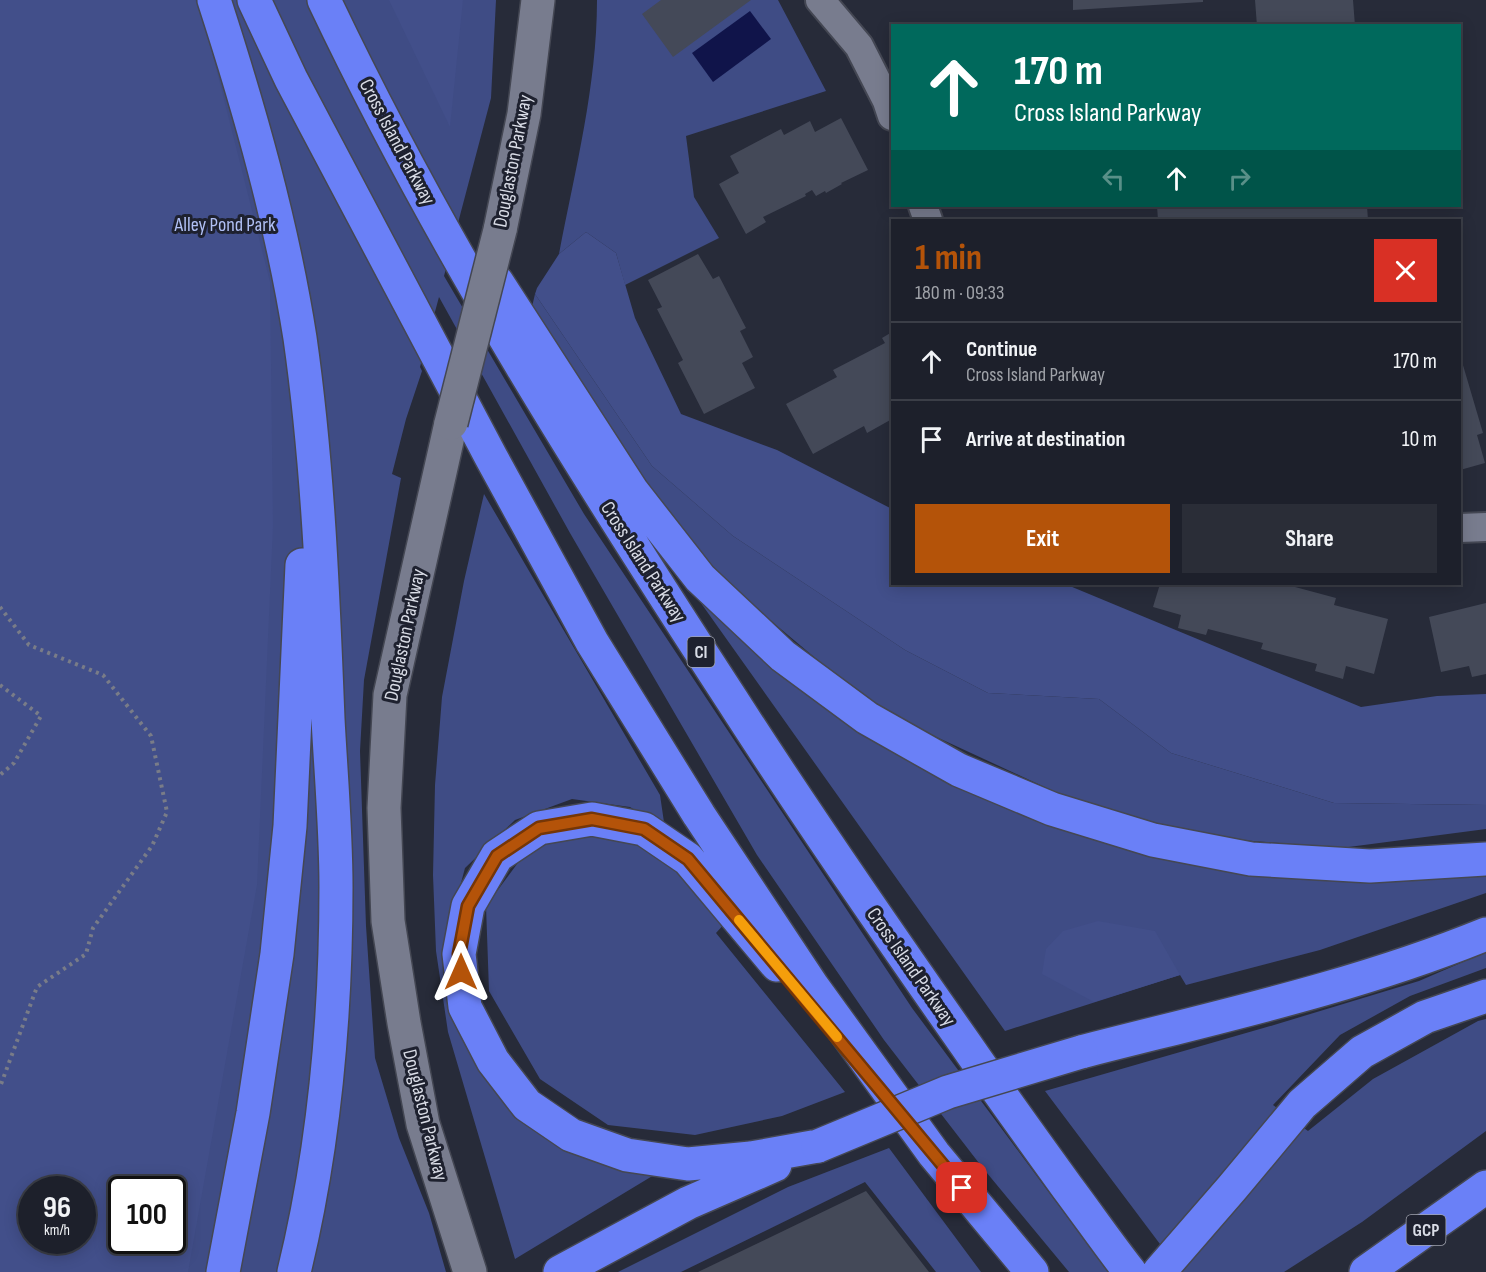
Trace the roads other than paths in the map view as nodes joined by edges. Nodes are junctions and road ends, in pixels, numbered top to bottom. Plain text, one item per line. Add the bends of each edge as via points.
1 (214, 0) edge
2 (254, 0) edge
3 (324, 0) edge
4 (538, 0) edge
5 (820, 0) edge
6 (349, 52) junction
7 (891, 113) edge
8 (300, 338) junction
9 (1486, 527) edge
10 (1461, 528) edge
11 (1486, 859) edge
12 (1486, 934) edge
13 (1486, 996) edge
14 (818, 1146) junction
15 (934, 1154) junction
16 (1486, 1187) edge
17 (223, 1272) edge
18 (294, 1272) edge
19 (470, 1272) edge
20 (560, 1272) edge
21 (1032, 1272) edge
22 (1130, 1272) edge
23 (1159, 1272) edge
24 (1366, 1272) edge

1 - 8 highway via 245,95 276,214
2 - 15 highway via 291,79 592,642 699,815 813,987
3 - 6 highway, Cross Island Parkway / CI
4 - 19 main road, Douglaston Parkway, bridge via 524,114 500,230 451,423 390,695 384,808 388,921 423,1124
5 - 7 street via 859,46
6 - 11 highway via 632,491 700,578 783,656 867,718 959,770 1052,809 1153,840 1251,859 1346,865
6 - 22 highway, Cross Island Parkway / CI via 445,232 544,405 660,589 892,939
8 - 17 highway via 304,448 302,571 290,826 277,954 255,1102
8 - 18 highway via 323,602 336,886 332,1002 321,1127
9 - 10 street
12 - 14 highway, bridge via 1332,986 1081,1052 959,1089
13 - 23 highway via 1425,1017 1362,1052 1302,1104
14 - 15 highway via 688,1164 627,1155 571,1135 527,1105 493,1061 465,1007 459,954 468,906 497,856 539,828 592,819 644,829 688,859
14 - 20 highway via 688,1203
15 - 21 highway
16 - 24 highway, GCP

